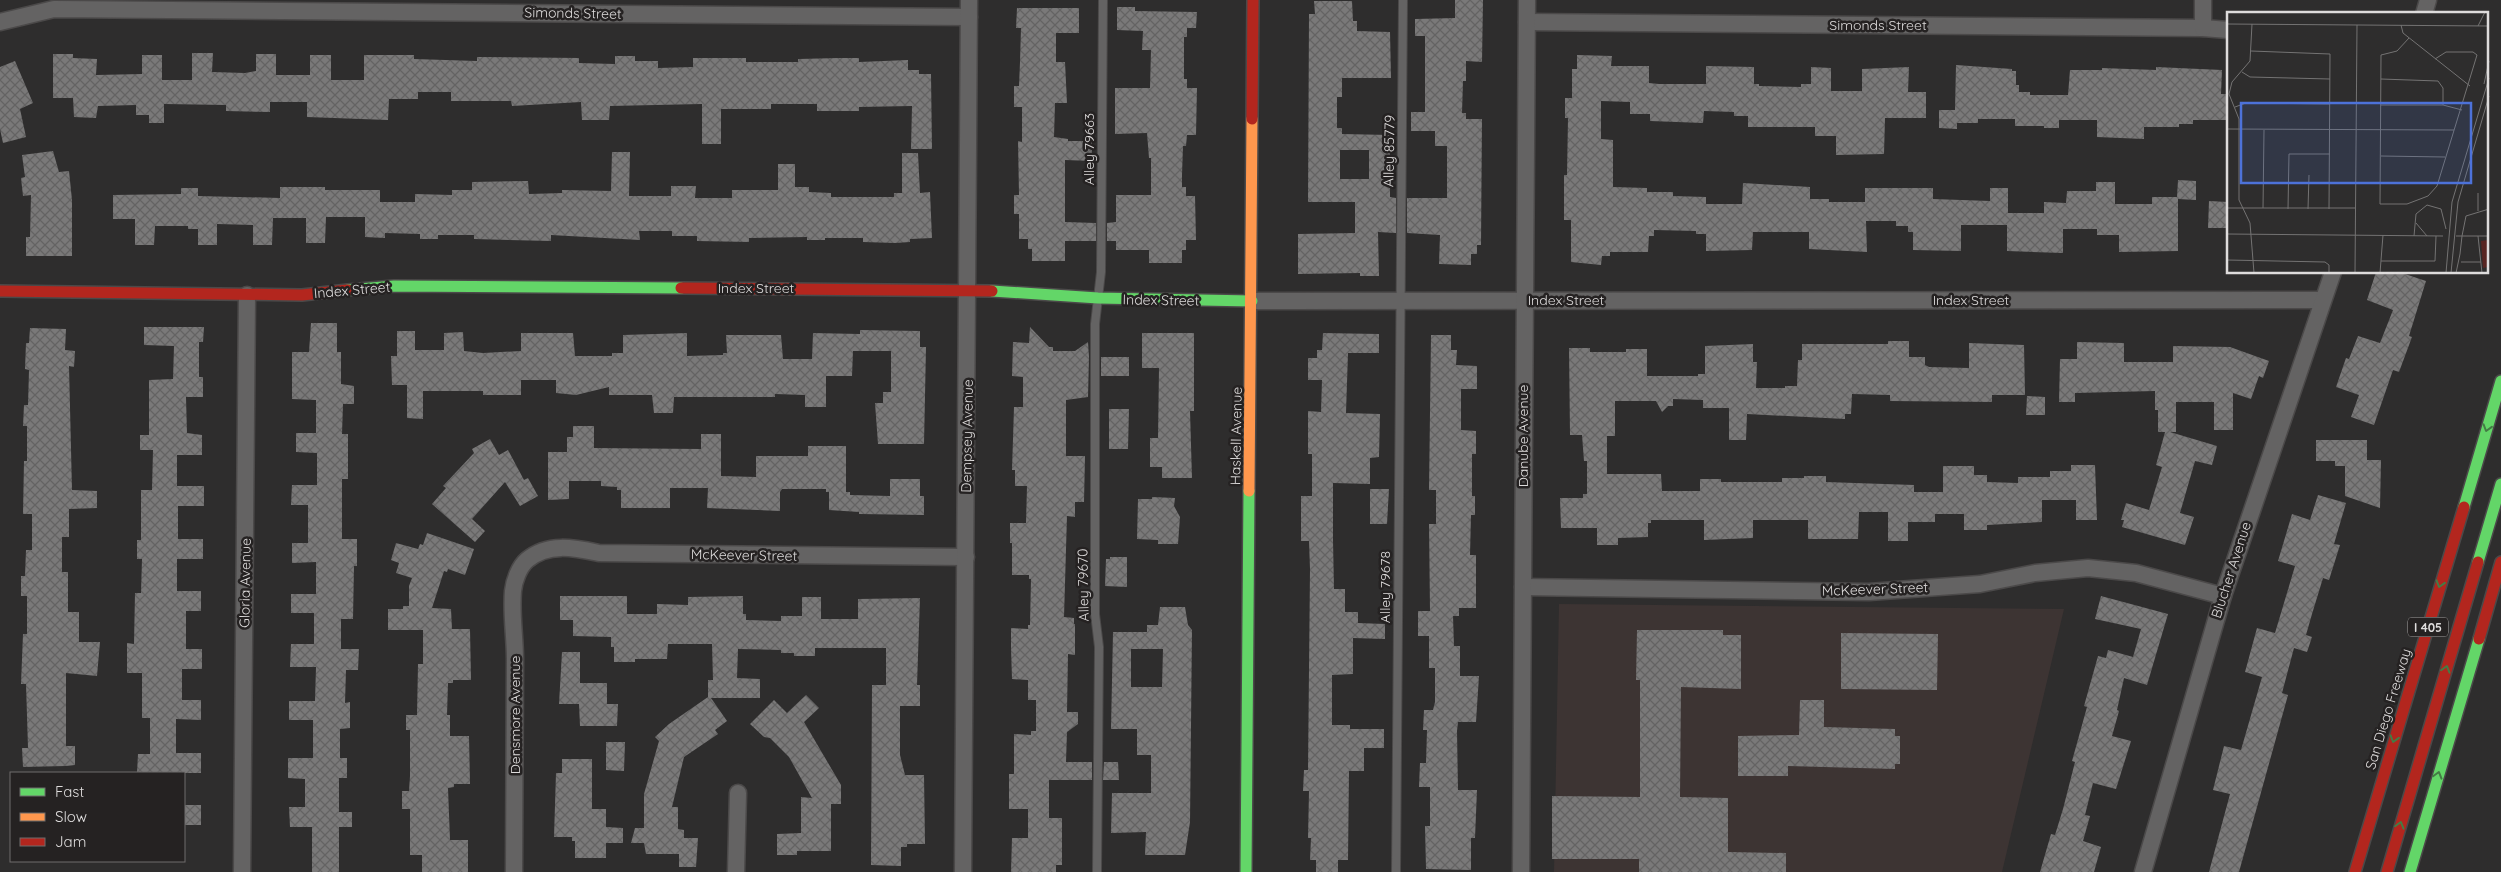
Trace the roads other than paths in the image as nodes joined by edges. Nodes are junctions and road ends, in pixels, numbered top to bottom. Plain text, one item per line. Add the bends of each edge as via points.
1 (969, 0) edge
2 (1103, 0) edge
3 (1253, 0) edge
4 (1403, 0) edge
5 (1527, 0) edge
6 (2203, 0) edge
7 (969, 16) junction
8 (0, 22) edge
9 (1527, 22) junction
10 (2203, 28) junction
11 (2227, 30) edge
12 (2332, 274) edge
13 (968, 289) junction
14 (0, 291) edge
15 (247, 295) junction
16 (1098, 298) junction
17 (1524, 300) junction
18 (2323, 300) junction
19 (1252, 301) junction
20 (1400, 301) junction
21 (2501, 381) edge
22 (2501, 484) edge
23 (966, 557) junction
24 (526, 561) joint
25 (2501, 562) edge
26 (1523, 587) junction
27 (2222, 596) junction
28 (738, 793) dead end
29 (2382, 845) dead end
30 (242, 872) edge
31 (514, 872) edge
32 (736, 872) edge
33 (963, 872) edge
34 (1097, 872) edge
35 (1246, 872) edge
36 (1396, 872) edge
37 (1521, 872) edge
38 (2144, 872) edge
39 (2355, 872) edge
40 (2375, 872) edge
41 (2387, 872) edge
42 (2410, 872) edge

1 - 7 street, Dempsey Avenue
2 - 16 lane, Alley 79663 via 1101,272
3 - 19 main road, Haskell Avenue
4 - 20 lane, Alley 85779
5 - 9 street, Danube Avenue
6 - 10 street
7 - 8 street, Simonds Street via 54,9
7 - 13 street, Dempsey Avenue
9 - 10 street, Simonds Street
9 - 17 street, Danube Avenue
10 - 11 street, Simonds Street
12 - 18 street, Blucher Avenue
13 - 15 main road, Index Street via 394,286 302,295
13 - 16 main road, Index Street
13 - 23 street, Dempsey Avenue
14 - 15 main road, Index Street
15 - 30 street, Gloria Avenue
16 - 19 main road, Index Street
16 - 34 lane, Alley 79670 via 1095,324 1094,605 1099,647
17 - 18 street, Index Street
17 - 20 street, Index Street
17 - 26 street, Danube Avenue
18 - 27 street, Blucher Avenue
19 - 20 street, Index Street
19 - 35 main road, Haskell Avenue
20 - 36 lane, Alley 79678
21 -> 39 main road, San Diego Freeway / I 405
41 -> 22 main road
23 - 24 street, McKeever Street via 599,553 555,548
23 - 33 street, Dempsey Avenue
24 - 31 street, Densmore Avenue via 516,576 513,589 516,632
42 -> 25 main road
26 - 27 street, McKeever Street via 1869,592 1980,584 2088,568 2136,573
26 - 37 street, Danube Avenue
27 - 38 street, Blucher Avenue
28 - 32 street
29 - 40 main road

